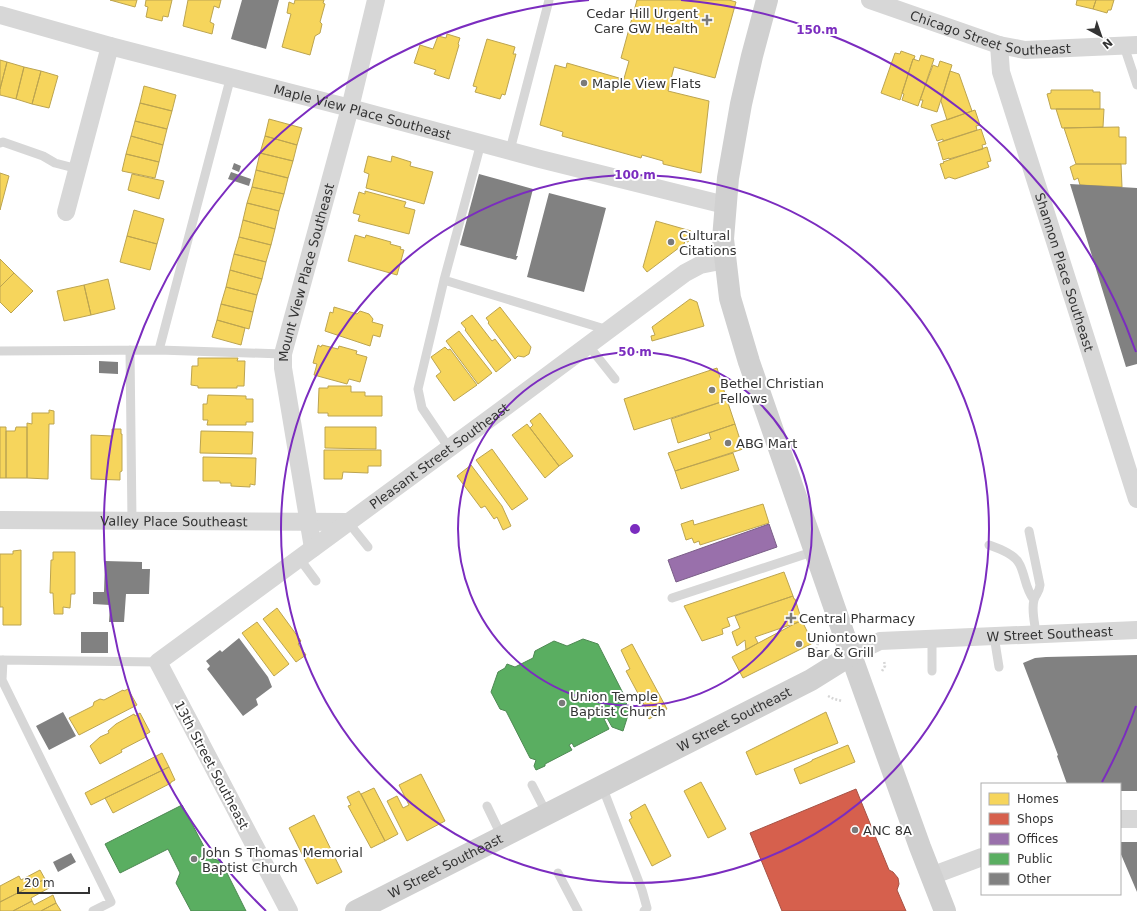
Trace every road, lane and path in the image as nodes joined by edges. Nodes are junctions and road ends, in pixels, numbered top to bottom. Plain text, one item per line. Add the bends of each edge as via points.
1 (376, 0) edge
2 (549, 0) edge
3 (767, 0) edge
4 (870, 0) edge
5 (0, 15) edge
6 (999, 45) junction
7 (1130, 45) edge
8 (110, 46) junction
9 (230, 76) junction
10 (1137, 85) edge
11 (350, 108) junction
12 (0, 143) edge
13 (482, 143) junction
14 (510, 150) junction
15 (78, 169) junction
16 (725, 205) junction
17 (66, 212) dead end
18 (725, 260) junction
19 (444, 280) junction
20 (608, 330) junction
21 (588, 345) junction
22 (130, 350) junction
23 (159, 350) junction
24 (0, 351) edge
25 (283, 354) junction
26 (615, 379) dead end
27 (449, 448) junction
28 (1137, 499) edge
29 (0, 520) edge
30 (132, 521) junction
31 (309, 522) junction
32 (348, 522) junction
33 (1029, 531) dead end
34 (989, 545) dead end
35 (368, 547) dead end
36 (815, 551) junction
37 (306, 553) junction
38 (316, 581) dead end
39 (672, 598) dead end
40 (1034, 600) junction
41 (866, 616) dead end
42 (871, 623) dead end
43 (1137, 630) edge
44 (1036, 634) junction
45 (994, 636) junction
46 (820, 637) dead end
47 (932, 638) junction
48 (816, 650) dead end
49 (851, 655) junction
50 (1, 660) edge
51 (158, 662) junction
52 (999, 667) dead end
53 (932, 670) dead end
54 (834, 699) dead end
55 (843, 701) dead end
56 (532, 785) dead end
57 (602, 786) junction
58 (487, 806) dead end
59 (547, 814) junction
60 (1137, 818) edge
61 (1121, 819) edge
62 (502, 837) junction
63 (981, 857) edge
64 (558, 873) dead end
65 (932, 876) junction
66 (93, 911) edge
67 (289, 911) edge
68 (356, 911) edge
69 (578, 911) edge
70 (644, 911) edge
71 (945, 911) edge

1 - 11 street, Mount View Place Southeast
2 - 14 lane
3 - 16 main road via 741,104
4 - 6 street, Chicago Street Southeast
5 - 8 street, Maple View Place Southeast
6 - 7 street, Chicago Street Southeast via 1025,50
6 - 28 street, Shannon Place Southeast via 1001,72
7 - 10 lane
8 - 9 street, Maple View Place Southeast
8 - 15 street
9 - 11 street, Maple View Place Southeast
9 - 23 lane
11 - 13 street, Maple View Place Southeast
11 - 25 street, Mount View Place Southeast
12 - 15 lane
13 - 14 street, Maple View Place Southeast
13 - 19 lane
14 - 16 street, Maple View Place Southeast
15 - 17 street
16 - 18 main road
18 - 20 street, Pleasant Street Southeast via 700,265 686,273
18 - 36 main road via 730,298 749,362
19 - 20 lane
19 - 27 lane via 418,389 422,408
20 - 21 street, Pleasant Street Southeast
21 - 26 lane
21 - 27 street, Pleasant Street Southeast
22 - 23 lane
22 - 24 lane
22 - 30 lane
23 - 25 lane
25 - 31 street, Mount View Place Southeast
27 - 32 street, Pleasant Street Southeast
29 - 30 street, Valley Place Southeast
30 - 31 street, Valley Place Southeast
31 - 32 street, Valley Place Southeast
31 - 37 street, Mount View Place Southeast
32 - 35 lane
32 - 37 street, Pleasant Street Southeast
33 - 40 lane via 1040,585
34 - 40 lane via 1013,556 1020,564 1027,588
36 - 39 lane
36 - 49 main road
37 - 38 lane
37 - 51 street, Pleasant Street Southeast
40 - 44 lane
41 - 42 path
43 - 44 street, W Street Southeast
44 - 45 street, W Street Southeast
45 - 47 street, W Street Southeast
45 - 52 lane
46 - 48 path
47 - 49 street, W Street Southeast via 880,641
47 - 53 lane
49 - 57 main road, W Street Southeast via 811,680
49 - 65 main road
50 - 51 lane
50 - 66 lane via 2,680 111,902
51 - 67 street, 13th Street Southeast
54 - 55 path
56 - 59 lane
57 - 59 main road, W Street Southeast
57 - 70 lane via 642,890 647,908
58 - 62 lane
59 - 62 main road, W Street Southeast
60 - 61 street
62 - 68 main road, W Street Southeast
63 - 65 street
64 - 69 lane
65 - 71 main road

